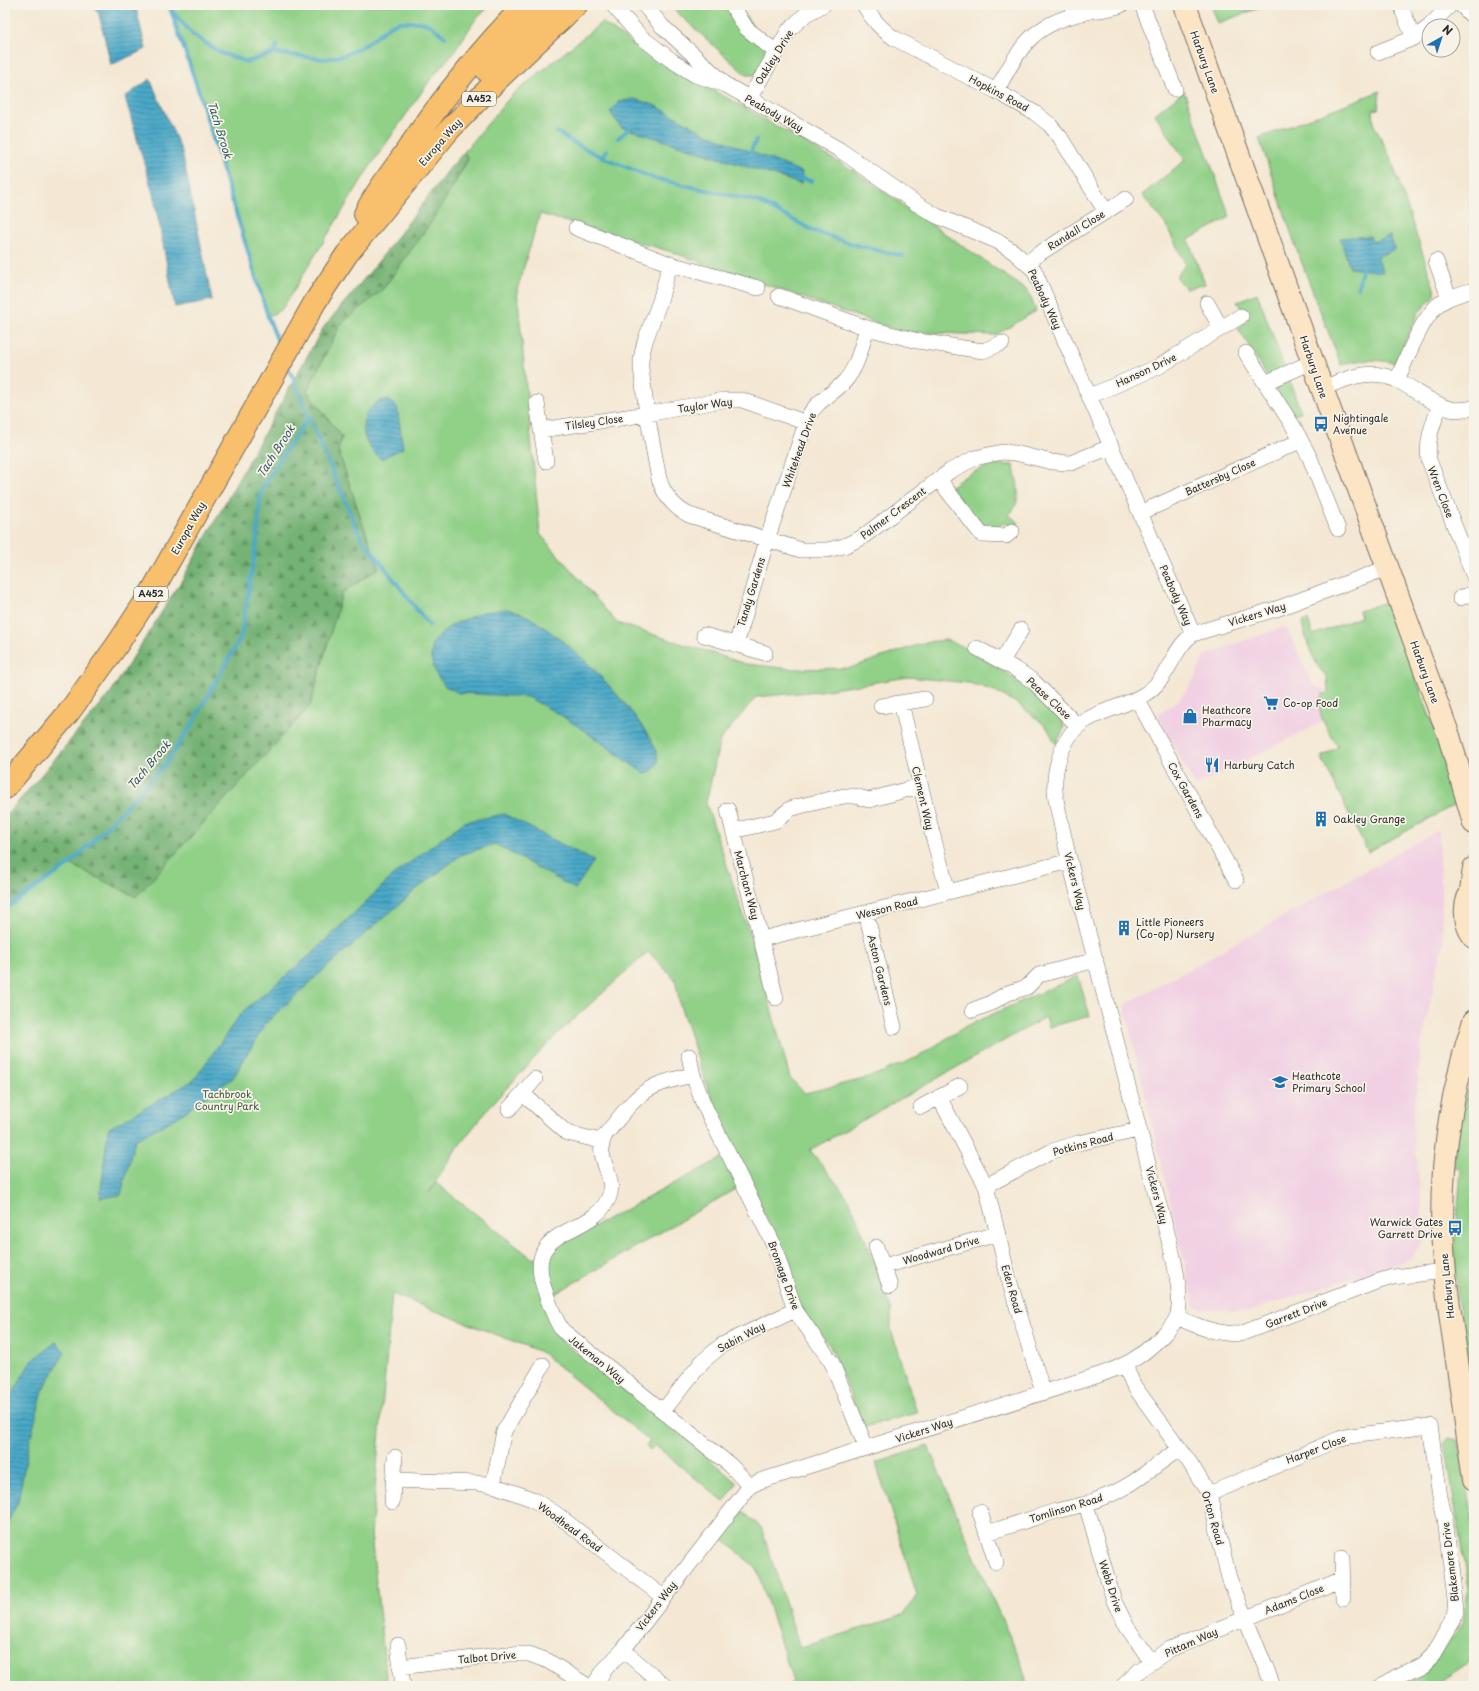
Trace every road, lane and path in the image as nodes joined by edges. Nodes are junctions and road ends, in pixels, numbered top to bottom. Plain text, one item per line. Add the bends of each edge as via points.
1 (525, 5) edge
2 (549, 5) edge
3 (576, 5) edge
4 (613, 5) edge
5 (644, 5) edge
6 (732, 5) edge
7 (823, 5) edge
8 (864, 5) edge
9 (1121, 5) edge
10 (1142, 5) edge
11 (1185, 5) edge
12 (1450, 5) edge
13 (1461, 5) edge
14 (1403, 12) dead end
15 (1438, 18) edge
16 (1474, 18) edge
17 (1421, 33) edge
18 (1414, 38) junction
19 (776, 52) junction
20 (1378, 52) dead end
21 (726, 85) junction
22 (1175, 89) dead end
23 (996, 91) junction
24 (749, 99) junction
25 (379, 191) junction
26 (1126, 199) dead end
27 (1106, 212) junction
28 (576, 228) dead end
29 (347, 254) junction
30 (1436, 261) dead end
31 (1027, 263) junction
32 (670, 264) junction
33 (758, 288) dead end
34 (1474, 290) edge
35 (779, 296) dead end
36 (1449, 298) junction
37 (1206, 303) dead end
38 (1241, 316) dead end
39 (867, 328) junction
40 (1221, 328) junction
41 (1002, 343) dead end
42 (1246, 353) dead end
43 (1312, 362) junction
44 (1397, 380) junction
45 (1265, 383) junction
46 (1322, 388) junction
47 (1090, 396) junction
48 (537, 403) dead end
49 (1440, 405) junction
50 (1474, 408) edge
51 (647, 414) junction
52 (807, 423) junction
53 (541, 430) junction
54 (1300, 441) junction
55 (1110, 447) junction
56 (546, 461) dead end
57 (939, 480) junction
58 (1140, 513) junction
59 (1338, 529) dead end
60 (1012, 531) dead end
61 (767, 540) junction
62 (1387, 568) junction
63 (1474, 577) edge
64 (1021, 630) dead end
65 (1193, 634) junction
66 (704, 635) dead end
67 (736, 645) junction
68 (977, 648) dead end
69 (765, 653) dead end
70 (1002, 661) junction
71 (925, 698) dead end
72 (1137, 699) junction
73 (902, 703) junction
74 (881, 706) dead end
75 (1078, 726) junction
76 (920, 786) junction
77 (5, 788) edge
78 (728, 810) dead end
79 (1474, 826) edge
80 (733, 831) junction
81 (1070, 861) junction
82 (1474, 868) edge
83 (1236, 880) dead end
84 (1473, 890) edge
85 (948, 892) junction
86 (866, 913) junction
87 (1474, 936) edge
88 (762, 940) junction
89 (1096, 960) junction
90 (776, 998) dead end
91 (973, 1010) dead end
92 (1474, 1021) edge
93 (894, 1027) dead end
94 (689, 1056) dead end
95 (693, 1075) junction
96 (535, 1079) dead end
97 (960, 1086) dead end
98 (522, 1094) junction
99 (939, 1097) junction
100 (921, 1107) dead end
101 (509, 1109) dead end
102 (1138, 1130) junction
103 (601, 1141) junction
104 (986, 1186) junction
105 (997, 1234) junction
106 (876, 1247) dead end
107 (884, 1266) junction
108 (1445, 1271) junction
109 (890, 1286) dead end
110 (795, 1310) junction
111 (1177, 1317) junction
112 (543, 1365) dead end
113 (1125, 1366) junction
114 (1042, 1392) junction
115 (663, 1411) junction
116 (1430, 1426) joint
117 (866, 1447) junction
118 (1180, 1449) junction
119 (395, 1457) dead end
120 (393, 1480) junction
121 (1474, 1480) edge
122 (493, 1485) junction
123 (750, 1486) junction
124 (1208, 1494) junction
125 (392, 1502) dead end
126 (1086, 1504) junction
127 (980, 1512) dead end
128 (987, 1533) junction
129 (1342, 1558) dead end
130 (996, 1562) dead end
131 (1343, 1579) junction
132 (663, 1597) junction
133 (1343, 1598) dead end
134 (1244, 1619) junction
135 (398, 1645) dead end
136 (623, 1650) junction
137 (1150, 1661) junction
138 (400, 1667) junction
139 (403, 1686) edge
140 (588, 1686) edge
141 (593, 1686) edge
142 (665, 1686) edge
143 (1123, 1686) edge
144 (1273, 1686) edge
145 (1379, 1686) edge

1 - 25 highway, Europa Way / A452 via 449,91
2 - 25 highway
3 - 29 highway, Europa Way / A452 via 449,130
4 - 21 street, Peabody Way via 640,36 672,60 695,75
5 - 21 street, Peabody Way via 662,26
6 - 19 street via 746,28
7 - 19 street, Oakley Drive via 806,14 789,30
8 - 23 street, Hopkins Road via 875,23 894,38
9 - 23 street via 1072,16 1042,29 1020,49
10 - 22 street
11 - 43 street, Harbury Lane
12 - 15 street
13 - 16 street
14 - 18 street
17 - 18 street
18 - 20 street
19 - 24 street, Oakley Drive
21 - 24 street, Peabody Way
23 - 27 street, Hopkins Road via 1035,112 1049,124 1060,137
24 - 31 street, Peabody Way via 840,150 937,216 998,241
25 - 29 highway, Europa Way / A452 via 369,206
26 - 27 street, Randall Close
27 - 31 street, Randall Close
28 - 32 street
29 - 77 highway, Europa Way / A452 via 296,336 146,600 69,712
30 - 36 street
31 - 47 street, Peabody Way via 1034,270
32 - 33 street
32 - 51 street, Palmer Crescent via 642,355 641,368
34 - 36 street
35 - 39 street
36 - 44 street via 1440,302 1428,315
37 - 40 street
38 - 40 street, Hanson Drive
39 - 41 street via 918,341 983,351
39 - 52 street, Whitehead Drive via 853,371 839,387 815,406
40 - 47 street, Hanson Drive via 1158,367
42 - 45 street
43 - 45 street
43 - 46 street, Harbury Lane
44 - 46 street via 1367,374
44 - 49 street
45 - 54 street
46 - 62 street, Harbury Lane
47 - 55 street, Peabody Way
48 - 53 street
49 - 50 street via 1451,409
49 - 63 street, Wren Close via 1428,440 1429,460
51 - 52 street, Taylor Way via 723,400 742,400
51 - 53 street, Tilsley Close
51 - 61 street, Palmer Crescent via 659,479 663,491 672,502 689,514
52 - 61 street, Whitehead Drive
53 - 56 street
54 - 58 street, Battersby Close
54 - 59 street via 1310,458
55 - 57 street, Palmer Crescent via 1065,463 1002,452 975,458
55 - 58 street, Peabody Way
57 - 60 street via 982,535 1006,536
57 - 61 street, Palmer Crescent via 861,538 844,546 818,551 801,550
58 - 65 street, Peabody Way
61 - 67 street, Tandy Gardens
62 - 65 street, Vickers Way via 1279,608
62 - 79 street, Harbury Lane via 1449,736
64 - 70 street
65 - 72 street, Vickers Way via 1179,648 1160,681
66 - 67 street
67 - 69 street
68 - 70 street, Pease Close
70 - 75 street, Pease Close via 1034,682
71 - 73 street
72 - 75 street, Vickers Way via 1101,712
72 - 83 street, Cox Gardens
73 - 74 street
73 - 76 street, Clement Way
75 - 81 street, Vickers Way via 1066,742 1055,774 1055,791
76 - 80 street via 869,800 844,796 800,806 790,809 775,820
76 - 85 street, Clement Way
78 - 80 street, Marchant Way
80 - 88 street, Marchant Way
81 - 85 street, Wesson Road
81 - 89 street, Vickers Way
82 - 84 street
84 - 87 street via 1466,915 1470,932
85 - 86 street, Wesson Road
86 - 88 street, Wesson Road
86 - 93 street, Aston Gardens
88 - 90 street
89 - 91 street via 1039,975 1027,987
89 - 102 street, Vickers Way
92 - 108 street, Harbury Lane via 1453,1102 1444,1165
94 - 95 street, Bromage Drive
95 - 103 street via 664,1082 641,1095
95 - 110 street, Bromage Drive via 703,1103 773,1243
96 - 98 street
97 - 99 street
98 - 101 street
98 - 103 street via 567,1133
99 - 100 street
99 - 104 street, Eden Road
102 - 104 street, Potkins Road via 1050,1152
102 - 111 street, Vickers Way via 1178,1282 1180,1301
103 - 115 street, Jakeman Way via 611,1186 608,1200 598,1213 569,1229 546,1247 540,1262 541,1278 562,1330
104 - 105 street, Eden Road
105 - 107 street, Woodward Drive
105 - 114 street, Eden Road
106 - 107 street
107 - 109 street
108 - 111 street, Garrett Drive via 1393,1277 1376,1282 1240,1334 1216,1332
108 - 121 street, Harbury Lane
110 - 115 street, Sabin Way via 717,1349 702,1362
110 - 117 street, Bromage Drive via 832,1363
111 - 113 street, Vickers Way via 1171,1327 1150,1348
112 - 122 street via 504,1431
113 - 114 street, Vickers Way
113 - 118 street, Orton Road via 1134,1386
114 - 117 street, Vickers Way
115 - 123 street, Jakeman Way via 730,1465
116 - 124 street, Harper Close via 1339,1439
116 - 145 street, Blakemore Drive via 1445,1519 1455,1616 1433,1655 1423,1665
117 - 123 street, Vickers Way
118 - 124 street, Orton Road
118 - 126 street, Tomlinson Road via 1123,1488
119 - 120 street
120 - 122 street, Woodhead Road
120 - 125 street
122 - 132 street, Woodhead Road via 532,1499 554,1513
123 - 132 street, Vickers Way
124 - 134 street, Orton Road via 1228,1578
126 - 128 street, Tomlinson Road
126 - 137 street, Webb Drive via 1114,1601
127 - 128 street
128 - 130 street
129 - 131 street
131 - 133 street
131 - 134 street, Adams Close
132 - 136 street, Vickers Way
134 - 137 street, Pittam Way via 1170,1649
134 - 144 street, Orton Road
135 - 138 street
136 - 141 street, Vickers Way
136 - 142 street
137 - 143 street, Pittam Way
138 - 139 street
138 - 140 street, Talbot Drive via 507,1654 529,1654 548,1661

